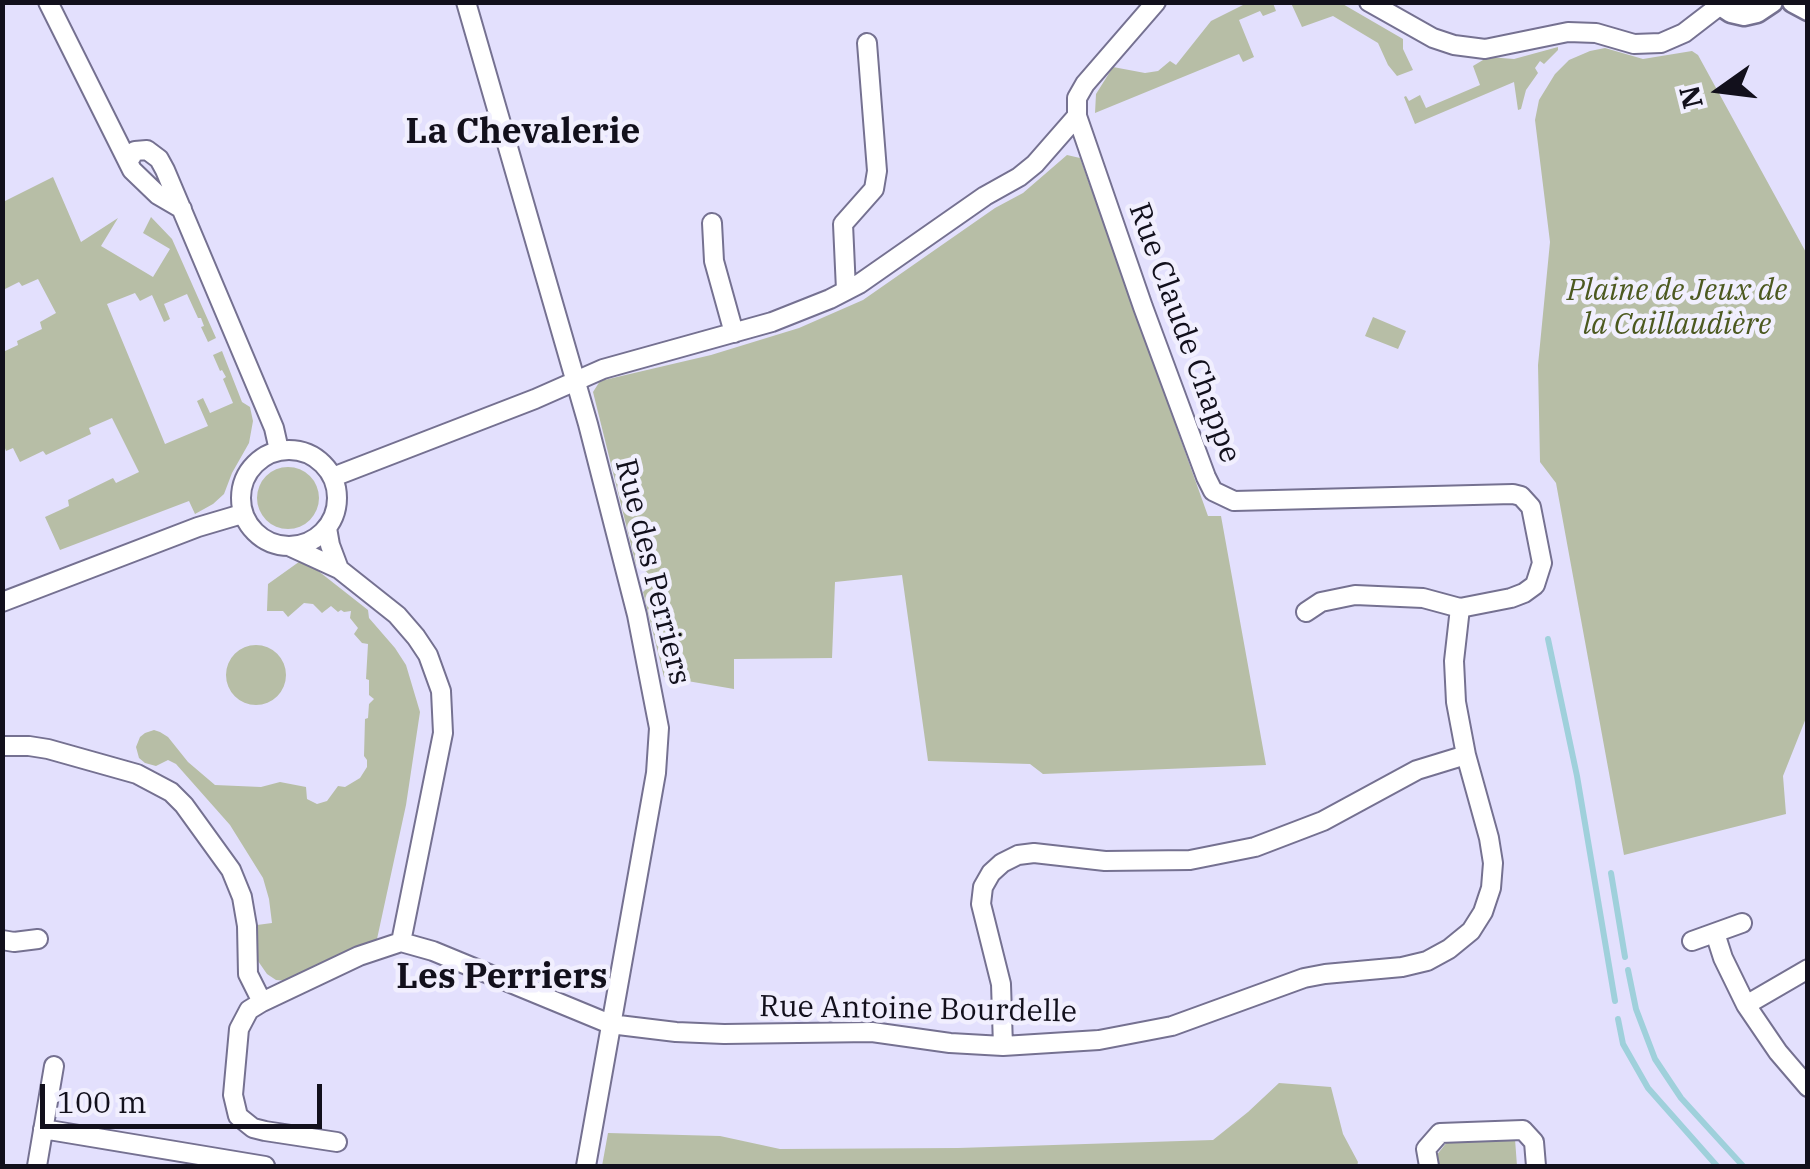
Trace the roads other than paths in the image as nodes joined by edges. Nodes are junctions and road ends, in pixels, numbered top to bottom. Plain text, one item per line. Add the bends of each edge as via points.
1 (48, 2) edge
2 (466, 2) edge
3 (1156, 2) edge
4 (1369, 2) edge
5 (1772, 2) edge
6 (1793, 2) edge
7 (1718, 4) edge
8 (1808, 10) edge
9 (867, 43) dead end
10 (1077, 116) junction
11 (128, 162) junction
12 (182, 209) junction
13 (712, 224) dead end
14 (846, 290) junction
15 (734, 333) junction
16 (576, 381) junction
17 (280, 450) junction
18 (332, 477) junction
19 (242, 514) junction
20 (327, 528) junction
21 (290, 547) junction
22 (339, 569) junction
23 (3, 600) edge
24 (1460, 608) junction
25 (1306, 612) dead end
26 (2, 746) edge
27 (1466, 755) junction
28 (1742, 923) dead end
29 (1715, 933) junction
30 (38, 939) dead end
31 (2, 940) edge
32 (1692, 941) dead end
33 (401, 942) junction
34 (1808, 968) edge
35 (262, 1002) junction
36 (1746, 1005) junction
37 (610, 1024) junction
38 (1003, 1046) junction
39 (54, 1066) dead end
40 (1808, 1086) edge
41 (43, 1129) junction
42 (337, 1142) dead end
43 (37, 1166) edge
44 (265, 1166) edge
45 (586, 1166) edge
46 (1429, 1166) edge
47 (1536, 1166) edge

1 - 11 street
2 - 16 street, Rue des Perriers
3 - 10 street via 1085,84
4 - 7 street via 1432,38 1485,50 1568,32 1661,43
5 - 7 street via 1744,15
6 - 8 street
9 - 14 street via 877,170 874,189 843,224
10 - 14 street via 1035,164
10 - 24 street, Rue Claude Chappe via 1213,491 1234,502 1520,496 1531,507 1542,563 1535,585 1510,598
11 - 12 street via 158,195
11 - 12 street via 136,151 154,153
12 - 17 street
13 - 15 street via 714,261
14 - 15 street
15 - 16 street
16 - 18 street
16 - 37 street, Rue des Perriers via 659,728
17 - 18 street via 310,454
17 - 19 street via 265,455 245,477
18 - 20 street via 337,503
19 - 21 street via 263,540
19 - 23 street
20 - 21 street
20 - 22 street
21 - 22 street
22 - 33 street via 416,637 441,691 443,733
24 - 25 street via 1423,598 1355,596
24 - 27 street, Rue Antoine Bourdelle via 1454,681
26 - 35 street via 48,749 138,774 171,792 231,870 247,926 248,974
27 - 38 street, Rue Antoine Bourdelle via 1489,838 1492,888 1471,931 1449,949 1402,967 1304,978 1134,1034
27 - 38 street via 1416,770 1323,821 1255,847 1190,860 1034,853 1002,862 983,888 981,904 1002,984
28 - 29 street
29 - 32 street
29 - 36 street
30 - 31 street
33 - 35 street
33 - 37 street, Rue Antoine Bourdelle
34 - 36 street
35 - 42 street via 239,1029 233,1095 238,1116 265,1132
36 - 40 street
37 - 38 street, Rue Antoine Bourdelle via 724,1034 872,1032
37 - 45 street, Rue des Perriers
39 - 41 street
41 - 43 street
41 - 44 street
46 - 47 street via 1426,1149 1440,1133 1523,1130 1534,1142

